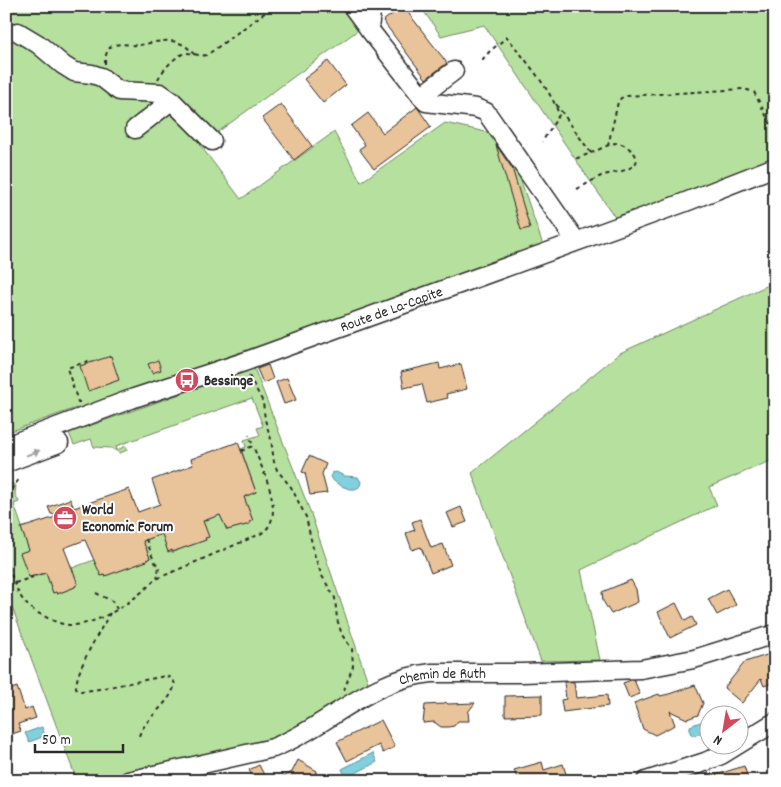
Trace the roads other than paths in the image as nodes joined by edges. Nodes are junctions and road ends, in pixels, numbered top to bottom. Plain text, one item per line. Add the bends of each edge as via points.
1 (352, 6) edge
2 (374, 6) edge
3 (369, 29) junction
4 (18, 32) dead end
5 (454, 71) dead end
6 (164, 96) junction
7 (421, 96) junction
8 (135, 129) dead end
9 (212, 141) dead end
10 (775, 167) edge
11 (576, 241) junction
12 (59, 443) junction
13 (6, 446) edge
14 (6, 463) edge
15 (775, 634) edge
16 (775, 722) edge
17 (128, 781) edge
18 (646, 781) edge

1 - 3 street
2 - 3 street
3 - 7 street
4 - 6 street via 70,70 104,78 119,91
5 - 7 street
6 - 8 street
6 - 9 street
7 - 11 street via 426,102 486,112
10 - 11 street, Route de La-Capite
11 - 12 street, Route de La-Capite via 244,362 143,395
12 - 13 street, Route de La-Capite
14 -> 12 street
15 - 17 street, Chemin de Ruth via 694,659 641,669 413,675 365,694 290,741 273,748
16 - 18 street via 721,755

